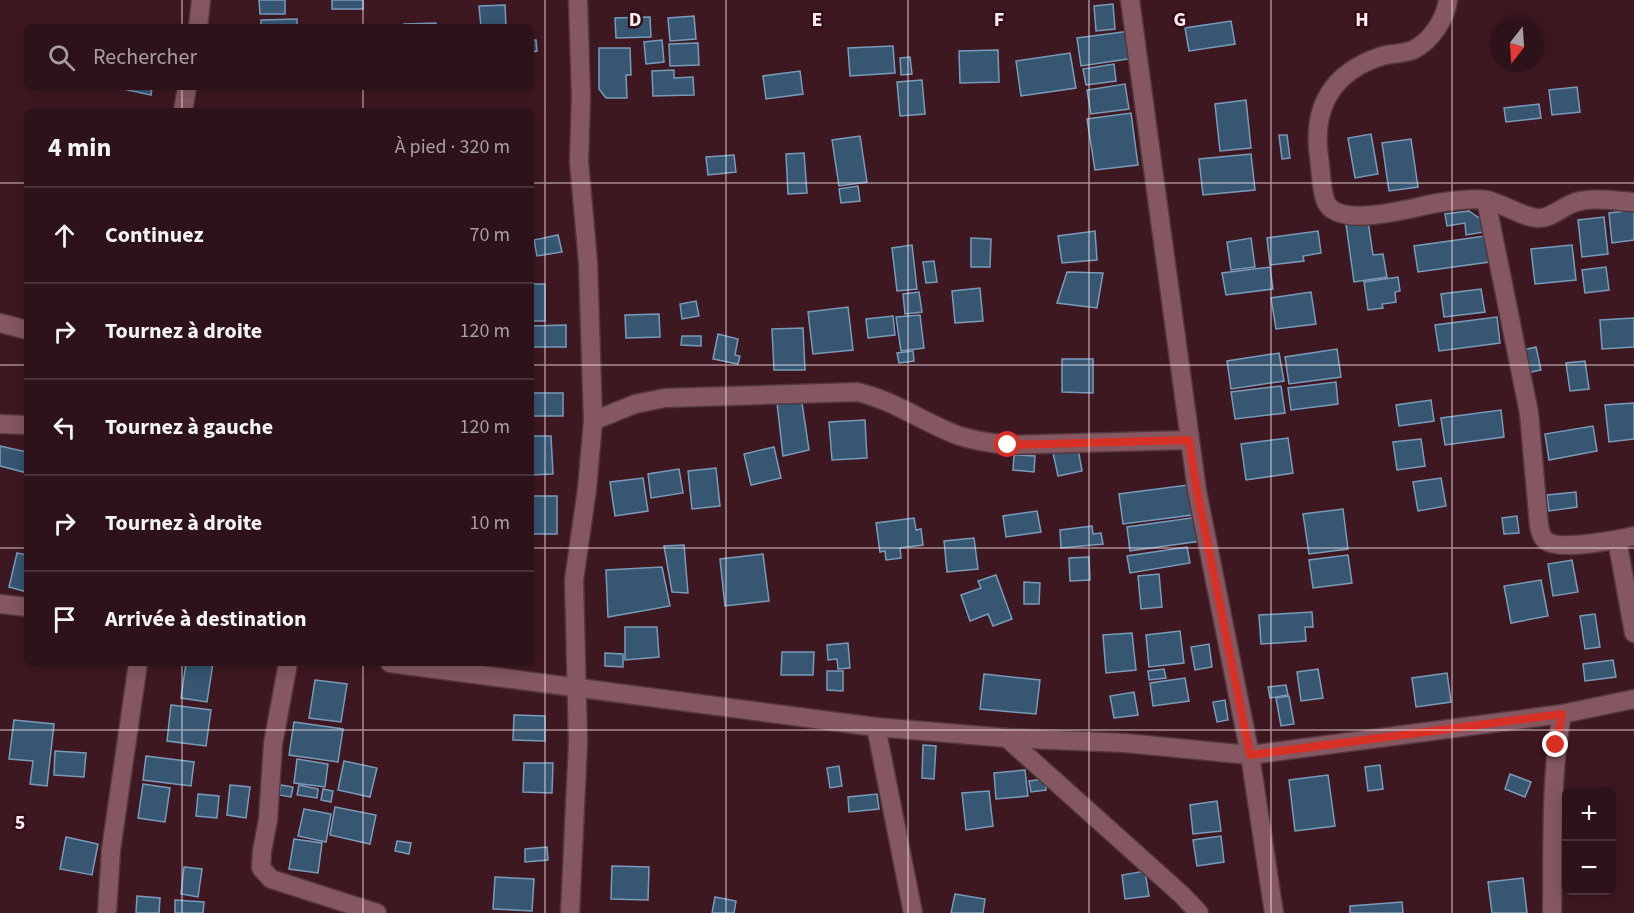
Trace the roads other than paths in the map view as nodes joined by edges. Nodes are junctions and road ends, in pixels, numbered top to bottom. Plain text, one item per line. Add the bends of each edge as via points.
1 (201, 0) edge
2 (578, 0) edge
3 (1130, 0) edge
4 (1448, 0) edge
5 (198, 24) edge
6 (187, 90) edge
7 (184, 108) edge
8 (1486, 200) junction
9 (1634, 202) edge
10 (0, 323) edge
11 (24, 329) edge
12 (593, 421) junction
13 (0, 424) edge
14 (24, 425) edge
15 (1189, 440) junction
16 (1626, 538) edge
17 (0, 604) edge
18 (24, 607) edge
19 (1634, 633) edge
20 (138, 666) edge
21 (287, 666) edge
22 (412, 666) edge
23 (575, 688) junction
24 (1634, 699) edge
25 (1562, 714) junction
26 (876, 727) junction
27 (1007, 738) junction
28 (1250, 755) junction
29 (107, 913) edge
30 (377, 913) edge
31 (570, 913) edge
32 (913, 913) edge
33 (1199, 913) edge
34 (1274, 913) edge
35 (1552, 913) edge

1 - 5 street
2 - 12 street via 579,162 588,262
3 - 15 street
4 - 8 street via 1438,27 1426,42 1411,51 1382,57 1354,69 1332,89 1319,114 1317,138 1326,202 1336,213 1350,217
6 - 7 street
8 - 9 street via 1538,219 1587,200
8 - 16 street via 1529,413 1542,537 1560,546
10 - 11 street
12 - 15 street via 635,404 665,398 857,392 980,442 1008,445
12 - 23 street via 574,580
13 - 14 street
15 - 28 street
16 - 19 street
17 - 18 street
20 - 29 street via 111,850
21 - 30 street via 273,744 261,868 271,879
22 - 23 street
23 - 26 street
23 - 31 street via 578,743
24 - 25 street
25 - 28 street
25 - 35 street via 1554,778
26 - 27 street
26 - 32 street
27 - 28 street via 1125,743
27 - 33 street
28 - 34 street

